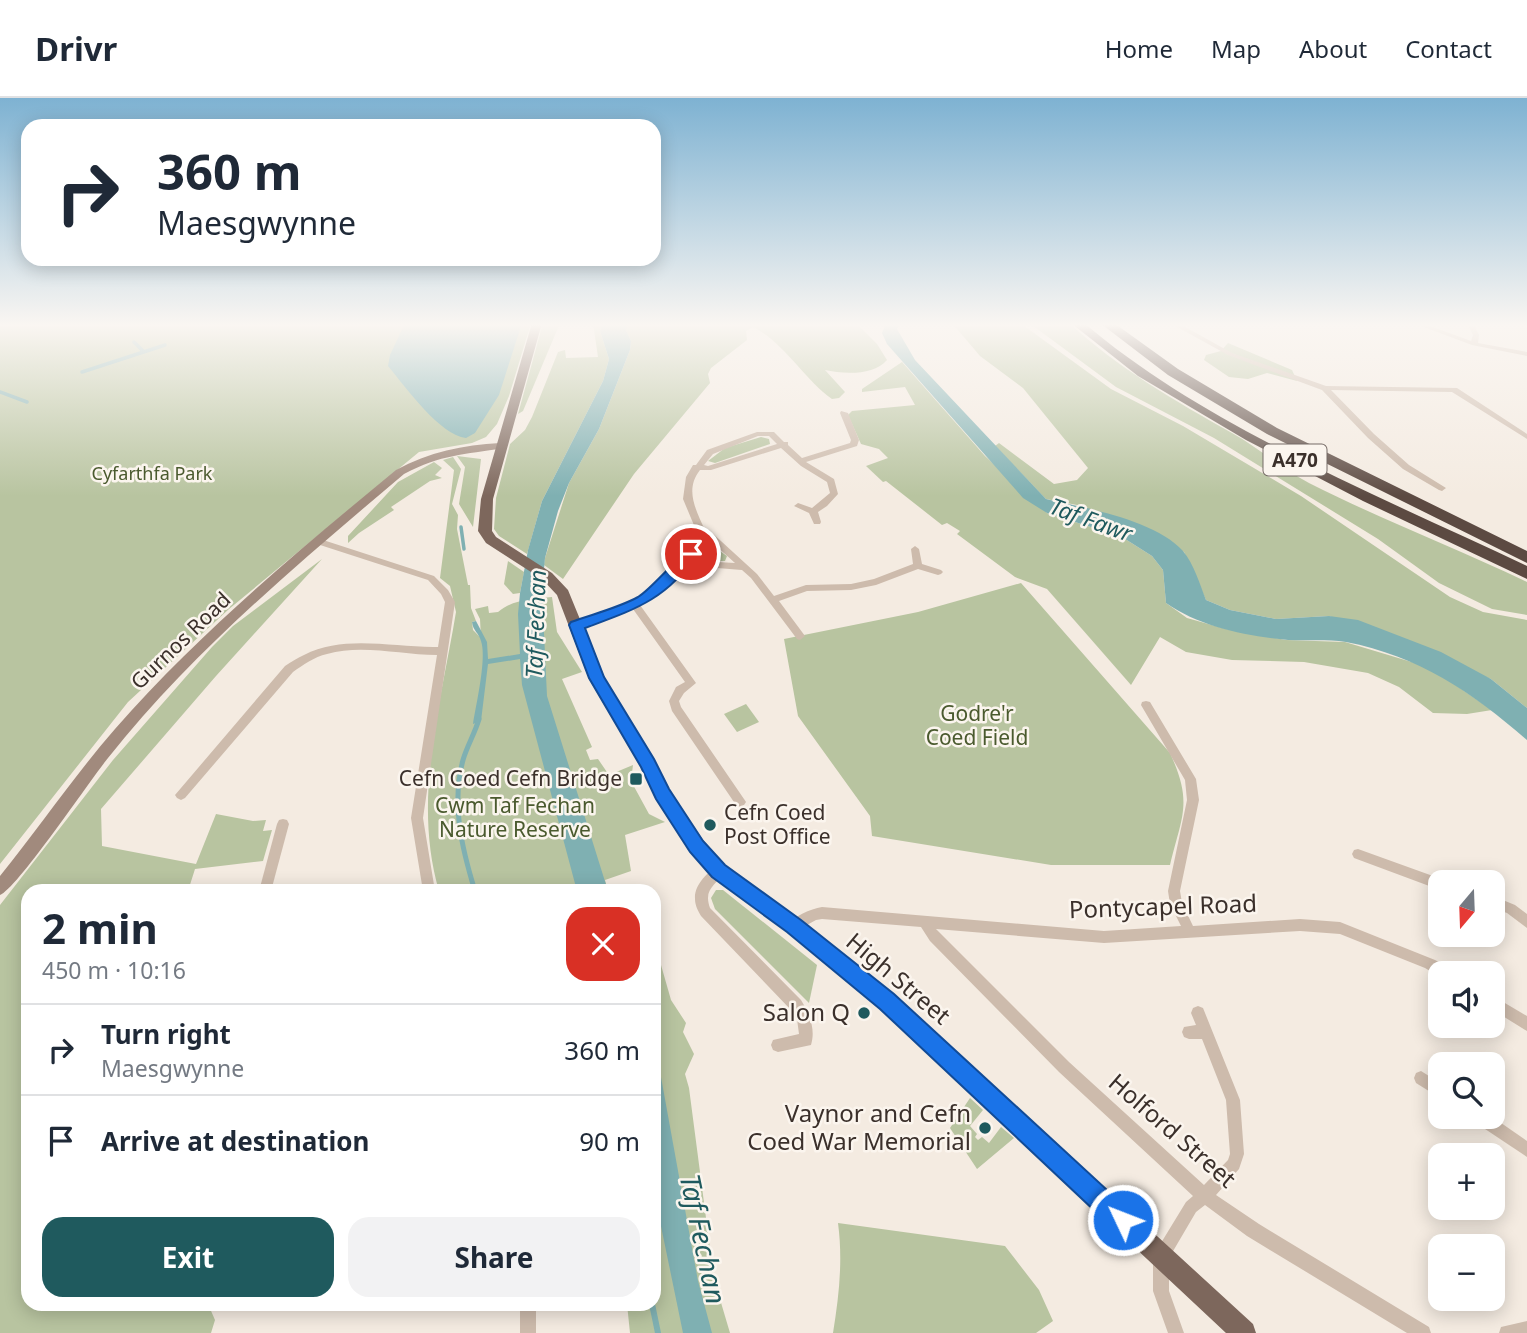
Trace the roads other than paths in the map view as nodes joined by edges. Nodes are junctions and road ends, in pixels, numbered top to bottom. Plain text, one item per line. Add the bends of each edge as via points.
1 (520, 381) edge
2 (1153, 381) edge
3 (1187, 381) edge
4 (1304, 381) edge
5 (1325, 388) junction
6 (844, 413) dead end
7 (1527, 437) edge
8 (785, 444) junction
9 (500, 446) junction
10 (801, 461) junction
11 (696, 467) junction
12 (1442, 488) dead end
13 (798, 506) dead end
14 (813, 510) junction
15 (817, 522) dead end
16 (699, 530) junction
17 (320, 541) junction
18 (915, 549) dead end
19 (1527, 558) edge
20 (918, 566) junction
21 (744, 567) junction
22 (680, 569) junction
23 (938, 572) dead end
24 (1527, 573) edge
25 (773, 600) junction
26 (634, 604) junction
27 (576, 625) junction
28 (800, 636) dead end
29 (442, 651) junction
30 (1146, 705) dead end
31 (181, 795) dead end
32 (740, 802) dead end
33 (283, 824) dead end
34 (1358, 854) dead end
35 (719, 871) junction
36 (1428, 880) edge
37 (267, 884) edge
38 (428, 884) edge
39 (0, 888) edge
40 (1505, 907) edge
41 (925, 922) junction
42 (1527, 922) edge
43 (794, 926) junction
44 (1190, 932) junction
45 (1428, 963) edge
46 (1505, 1010) edge
47 (1198, 1013) dead end
48 (1527, 1024) edge
49 (1206, 1031) junction
50 (1189, 1032) dead end
51 (778, 1045) dead end
52 (1421, 1078) dead end
53 (1428, 1083) edge
54 (1497, 1129) edge
55 (1527, 1150) edge
56 (1205, 1196) junction
57 (1161, 1256) junction
58 (528, 1311) edge
59 (1527, 1329) edge
60 (528, 1333) edge
61 (1176, 1333) edge
62 (1244, 1333) edge
63 (1423, 1333) edge
64 (1507, 1333) edge

1 - 9 main road
2 - 24 highway, A470 via 1305,466
3 - 19 highway, A470 via 1272,431
4 - 5 street
5 - 7 street via 1454,390
5 - 12 street via 1422,481
6 - 10 street via 854,444
8 - 10 street
8 - 11 street via 708,468
8 - 11 street via 771,434 757,434 719,447
9 - 17 street, Gurnos Road via 426,458 400,472
9 - 27 main road, High Street via 484,528 491,540 547,576 563,593
10 - 14 street via 834,487 829,500
11 - 16 street via 687,499
13 - 14 street
14 - 15 street
16 - 21 street
16 - 22 street
17 - 29 street via 438,584 450,602
17 - 39 street, Gurnos Road via 136,714
18 - 20 street
20 - 23 street
20 - 25 street via 876,582 806,588
21 - 22 street
21 - 25 street
22 - 26 street
25 - 28 street
26 - 27 street
26 - 32 street via 691,683 676,694 676,708
27 - 35 main road, High Street via 597,678 662,794 696,846
29 - 31 street via 344,646 305,657
29 - 38 street via 417,817
30 - 44 street via 1190,779 1193,800 1174,891
33 - 37 street
34 - 36 street
35 - 43 main road, High Street
35 - 51 street via 701,891 705,912 804,1017 806,1040
40 - 42 street
41 - 43 street, Pontycapel Road via 822,913
41 - 44 street, Pontycapel Road via 1104,937
41 - 56 street, Holford Street via 934,937 1064,1067
43 - 57 main road, High Street via 949,1057
44 - 45 street, Pontycapel Road via 1300,925 1340,928
46 - 48 street
47 - 49 street
49 - 50 street
49 - 56 street via 1233,1100 1237,1154 1234,1164
52 - 53 street
54 - 55 street
56 - 57 street via 1191,1207
56 - 63 street, Holford Street
57 - 61 street via 1161,1291
57 - 62 main road, High Street
58 - 60 street
59 - 64 street

